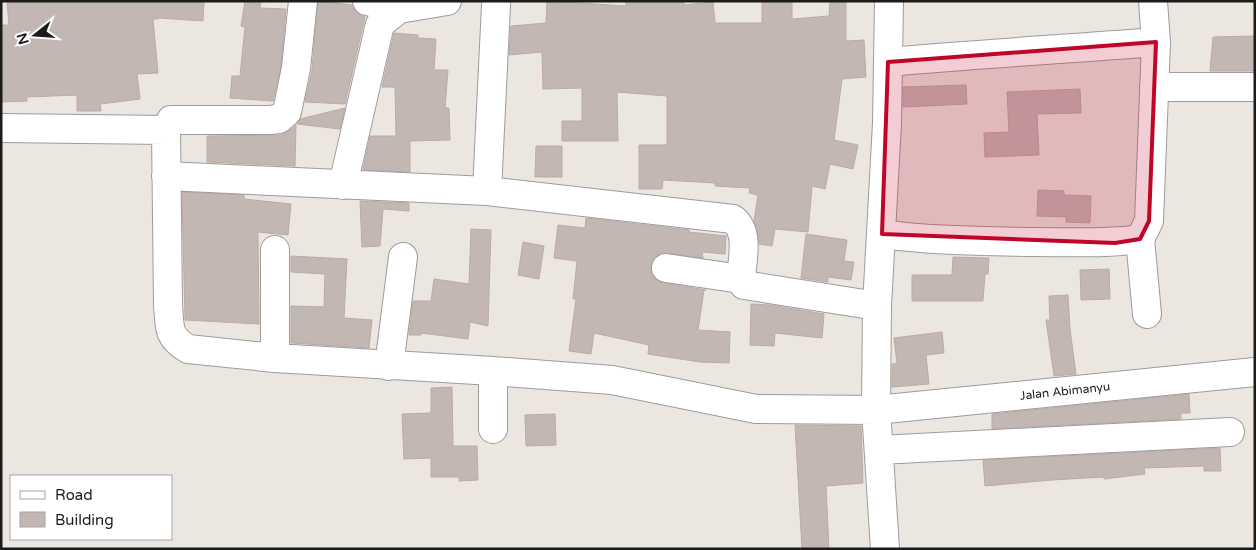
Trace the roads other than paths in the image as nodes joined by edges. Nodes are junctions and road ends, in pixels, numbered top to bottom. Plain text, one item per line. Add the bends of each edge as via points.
1 (303, 1) edge
2 (367, 1) edge
3 (447, 1) edge
4 (889, 1) edge
5 (1153, 1) edge
6 (493, 2) edge
7 (402, 5) edge
8 (1156, 42) junction
9 (888, 62) junction
10 (1154, 87) junction
11 (1255, 87) edge
12 (1, 128) edge
13 (166, 130) junction
14 (166, 176) junction
15 (343, 185) junction
16 (487, 191) junction
17 (882, 234) junction
18 (1140, 239) junction
19 (275, 250) dead end
20 (403, 257) dead end
21 (666, 268) dead end
22 (741, 279) junction
23 (877, 306) junction
24 (1147, 314) dead end
25 (275, 358) junction
26 (389, 366) junction
27 (493, 371) junction
28 (1255, 372) edge
29 (876, 410) junction
30 (493, 429) dead end
31 (1230, 432) dead end
32 (879, 450) junction
33 (885, 549) edge

1 - 13 street via 296,68 287,112 279,119 269,120 172,120
2 - 7 street
3 - 7 street
4 - 9 street
5 - 8 street
6 - 16 street
7 - 15 street via 380,24
8 - 9 street
8 - 10 street
9 - 17 street
10 - 11 street
10 - 18 street via 1149,221
12 - 13 street
13 - 14 street, Jalan Abimanyu
14 - 15 street
14 - 25 street, Jalan Abimanyu via 170,332 176,342 188,349
15 - 16 street
16 - 22 street via 733,219 744,235
17 - 18 street via 1012,242 1115,243
17 - 23 street
18 - 24 street
19 - 25 street
20 - 26 street
21 - 22 street
22 - 23 street via 748,286
23 - 29 street
25 - 26 street, Jalan Abimanyu
26 - 27 street, Jalan Abimanyu
27 - 29 street, Jalan Abimanyu via 612,380 756,409
27 - 30 street
28 - 29 street, Jalan Abimanyu
29 - 32 street
31 - 32 street
32 - 33 street

